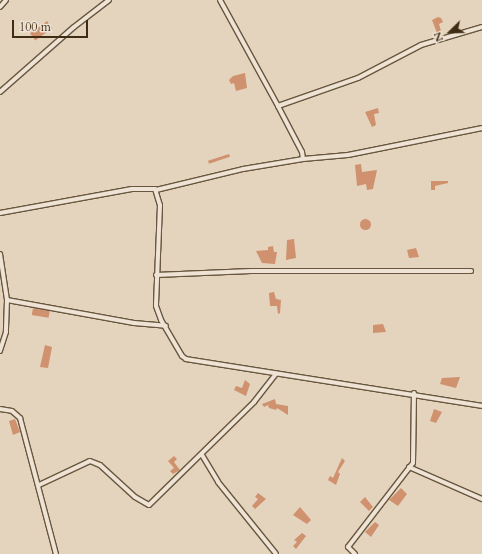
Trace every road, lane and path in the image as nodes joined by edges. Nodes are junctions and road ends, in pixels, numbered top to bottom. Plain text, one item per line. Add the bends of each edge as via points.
1 (6, 0) edge
2 (109, 0) edge
3 (220, 0) edge
4 (0, 7) edge
5 (482, 27) edge
6 (0, 92) edge
7 (278, 106) junction
8 (482, 128) edge
9 (303, 159) junction
10 (156, 190) junction
11 (0, 213) edge
12 (0, 254) edge
13 (471, 271) dead end
14 (156, 275) junction
15 (7, 300) junction
16 (166, 326) junction
17 (0, 351) edge
18 (276, 374) junction
19 (414, 393) junction
20 (482, 406) edge
21 (0, 409) edge
22 (202, 455) junction
23 (409, 467) junction
24 (39, 485) junction
25 (482, 498) edge
26 (56, 554) edge
27 (276, 554) edge
28 (355, 554) edge

1 - 4 street
2 - 6 street
3 - 7 street
5 - 7 street via 421,45 358,78
7 - 9 street via 302,152
8 - 9 street via 355,154
9 - 10 street via 243,168
10 - 11 street via 132,189
10 - 14 street via 160,205
12 - 15 street
13 - 14 street via 251,271
14 - 16 street via 156,306
15 - 16 street via 134,323
15 - 17 street via 6,332
16 - 18 street via 186,359
18 - 19 street
18 - 22 street via 254,402
19 - 20 street
19 - 23 street via 413,463
21 - 24 street via 12,411 20,418
22 - 24 street via 149,505 135,497 100,465 90,461
22 - 27 street via 218,482
23 - 25 street
23 - 28 street via 348,547
24 - 26 street

